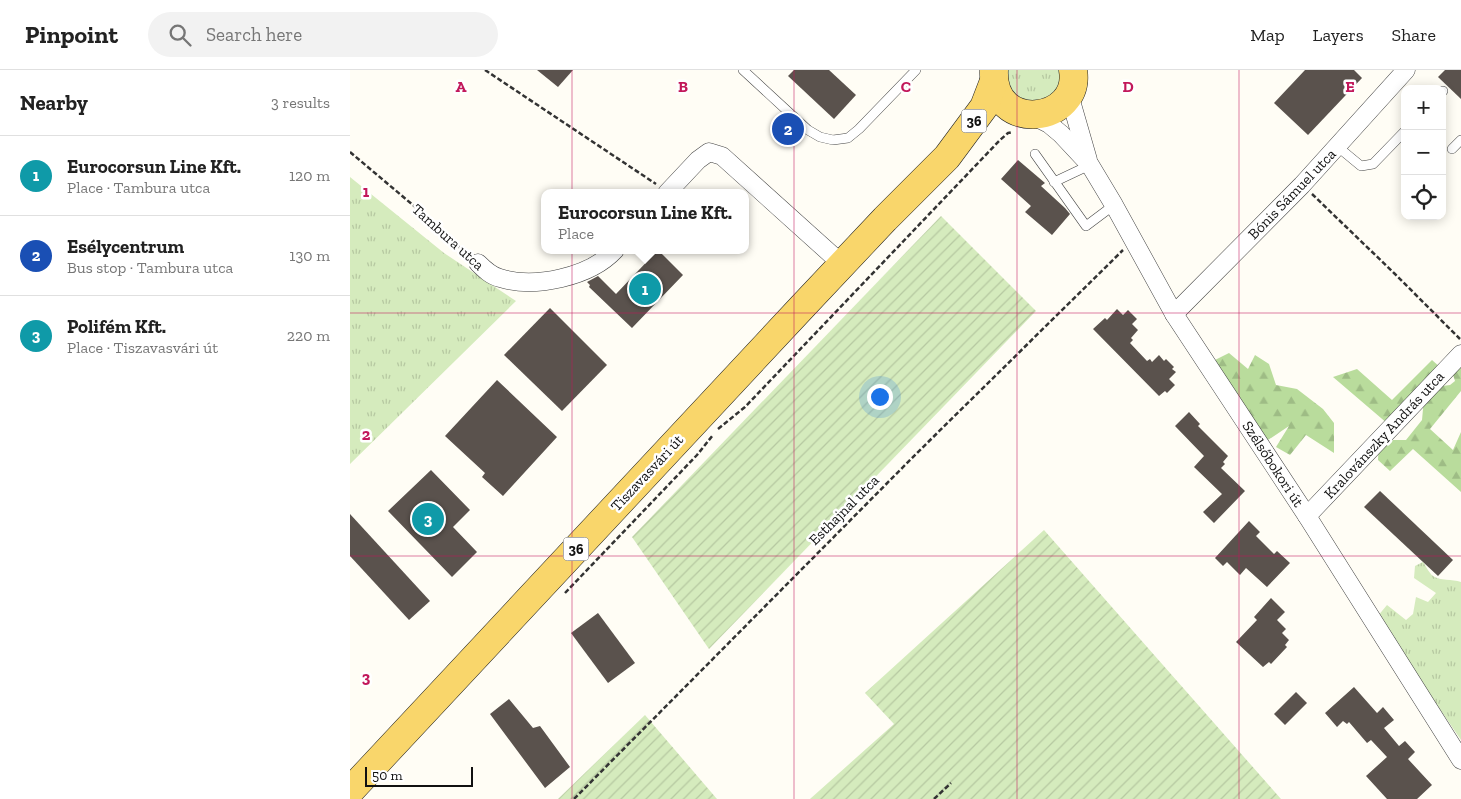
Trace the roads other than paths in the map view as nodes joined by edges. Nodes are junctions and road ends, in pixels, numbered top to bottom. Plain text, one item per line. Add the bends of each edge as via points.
1 (743, 70) edge
2 (916, 70) edge
3 (1406, 70) edge
4 (994, 73) edge
5 (1071, 82) edge
6 (1022, 120) junction
7 (1401, 135) edge
8 (1461, 140) edge
9 (1338, 147) junction
10 (1452, 149) dead end
11 (1034, 154) dead end
12 (947, 157) junction
13 (1090, 165) junction
14 (1054, 182) junction
15 (671, 189) edge
16 (1114, 205) junction
17 (610, 254) edge
18 (478, 263) road end
19 (842, 265) junction
20 (1174, 314) junction
21 (1461, 354) edge
22 (1307, 516) junction
23 (1461, 760) edge
24 (350, 791) edge

1 - 2 lane via 808,130 833,140 848,138 859,129
3 - 9 street, Bónis Sámuel utca
4 - 6 main road, 36 via 999,96
4 - 12 main road, 36 via 984,107
5 - 6 main road, 36 via 1064,101 1057,107
5 - 13 street
6 - 12 main road, 36 via 993,126
6 - 13 street via 1049,124
7 - 9 lane via 1373,164 1361,166
8 - 10 lane
9 - 20 street, Bónis Sámuel utca
11 - 14 lane
12 - 19 main road, Tiszavasvári út / 36
13 - 14 lane
13 - 16 street, Szélsőbokori út
14 - 16 lane via 1086,226
15 - 19 street via 709,152 722,156
16 - 20 street, Szélsőbokori út
17 - 18 street, Tambura utca via 596,265 550,281 510,281 498,278
19 - 24 main road, Tiszavasvári út / 36
20 - 22 street, Szélsőbokori út
21 - 22 street, Kralovánszky András utca
22 - 23 street, Szélsőbokori út

